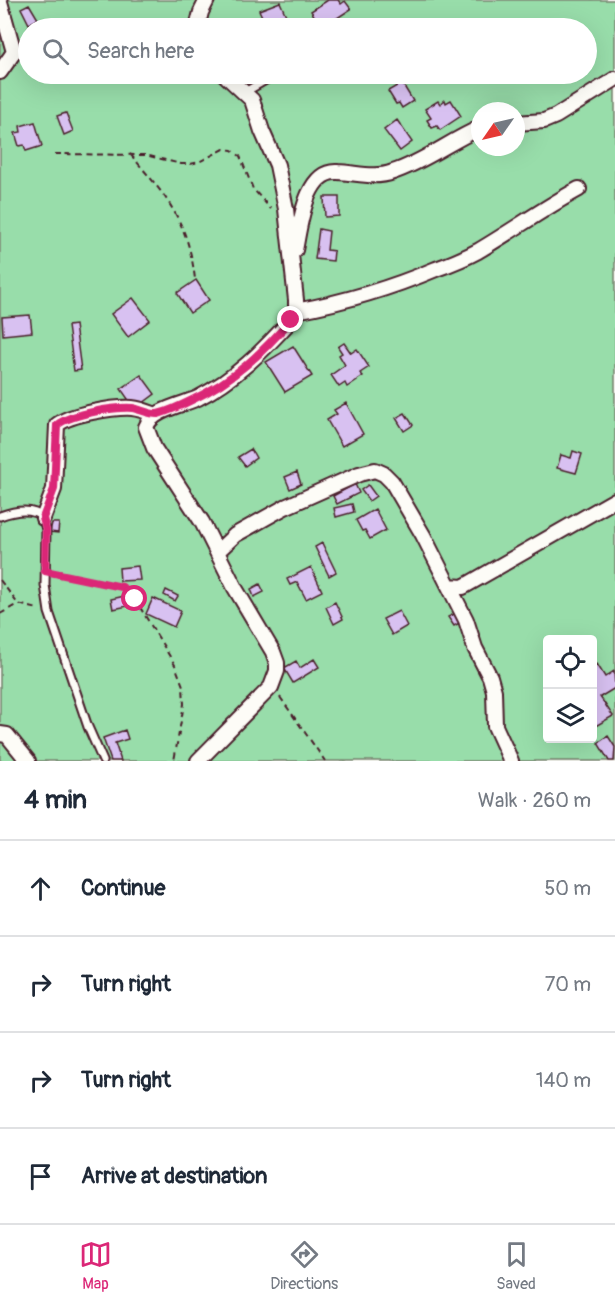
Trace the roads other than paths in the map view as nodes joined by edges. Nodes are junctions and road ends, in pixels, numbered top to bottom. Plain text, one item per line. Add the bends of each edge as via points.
1 (207, 0) edge
2 (0, 2) edge
3 (199, 18) edge
4 (0, 72) edge
5 (615, 79) edge
6 (236, 84) edge
7 (259, 84) edge
8 (245, 92) junction
9 (525, 122) edge
10 (471, 133) edge
11 (579, 189) dead end
12 (292, 261) junction
13 (296, 311) junction
14 (156, 415) junction
15 (615, 500) edge
16 (0, 516) edge
17 (43, 518) junction
18 (218, 551) junction
19 (449, 586) junction
20 (0, 734) edge
21 (28, 761) edge
22 (103, 761) edge
23 (198, 761) edge
24 (511, 761) edge

1 - 3 street
2 - 4 street via 14,49
5 - 9 street via 556,116
6 - 8 street
7 - 8 lane
8 - 12 street via 252,100 277,165
10 - 12 street via 396,172 378,176 335,171 321,178 306,200
11 - 13 street via 476,252 442,267 385,290
12 - 13 street
13 - 14 street via 276,337 232,378
14 - 17 street via 126,408 62,420 57,425 54,489
14 - 18 street via 146,427 148,438
15 - 19 street via 463,587
16 - 17 lane via 34,511
17 - 22 lane via 49,612
18 - 19 street via 235,536 285,507 375,470 392,482
18 - 23 street via 273,652 277,671 271,687
19 - 24 street via 490,677 495,726
20 - 21 street via 7,735

